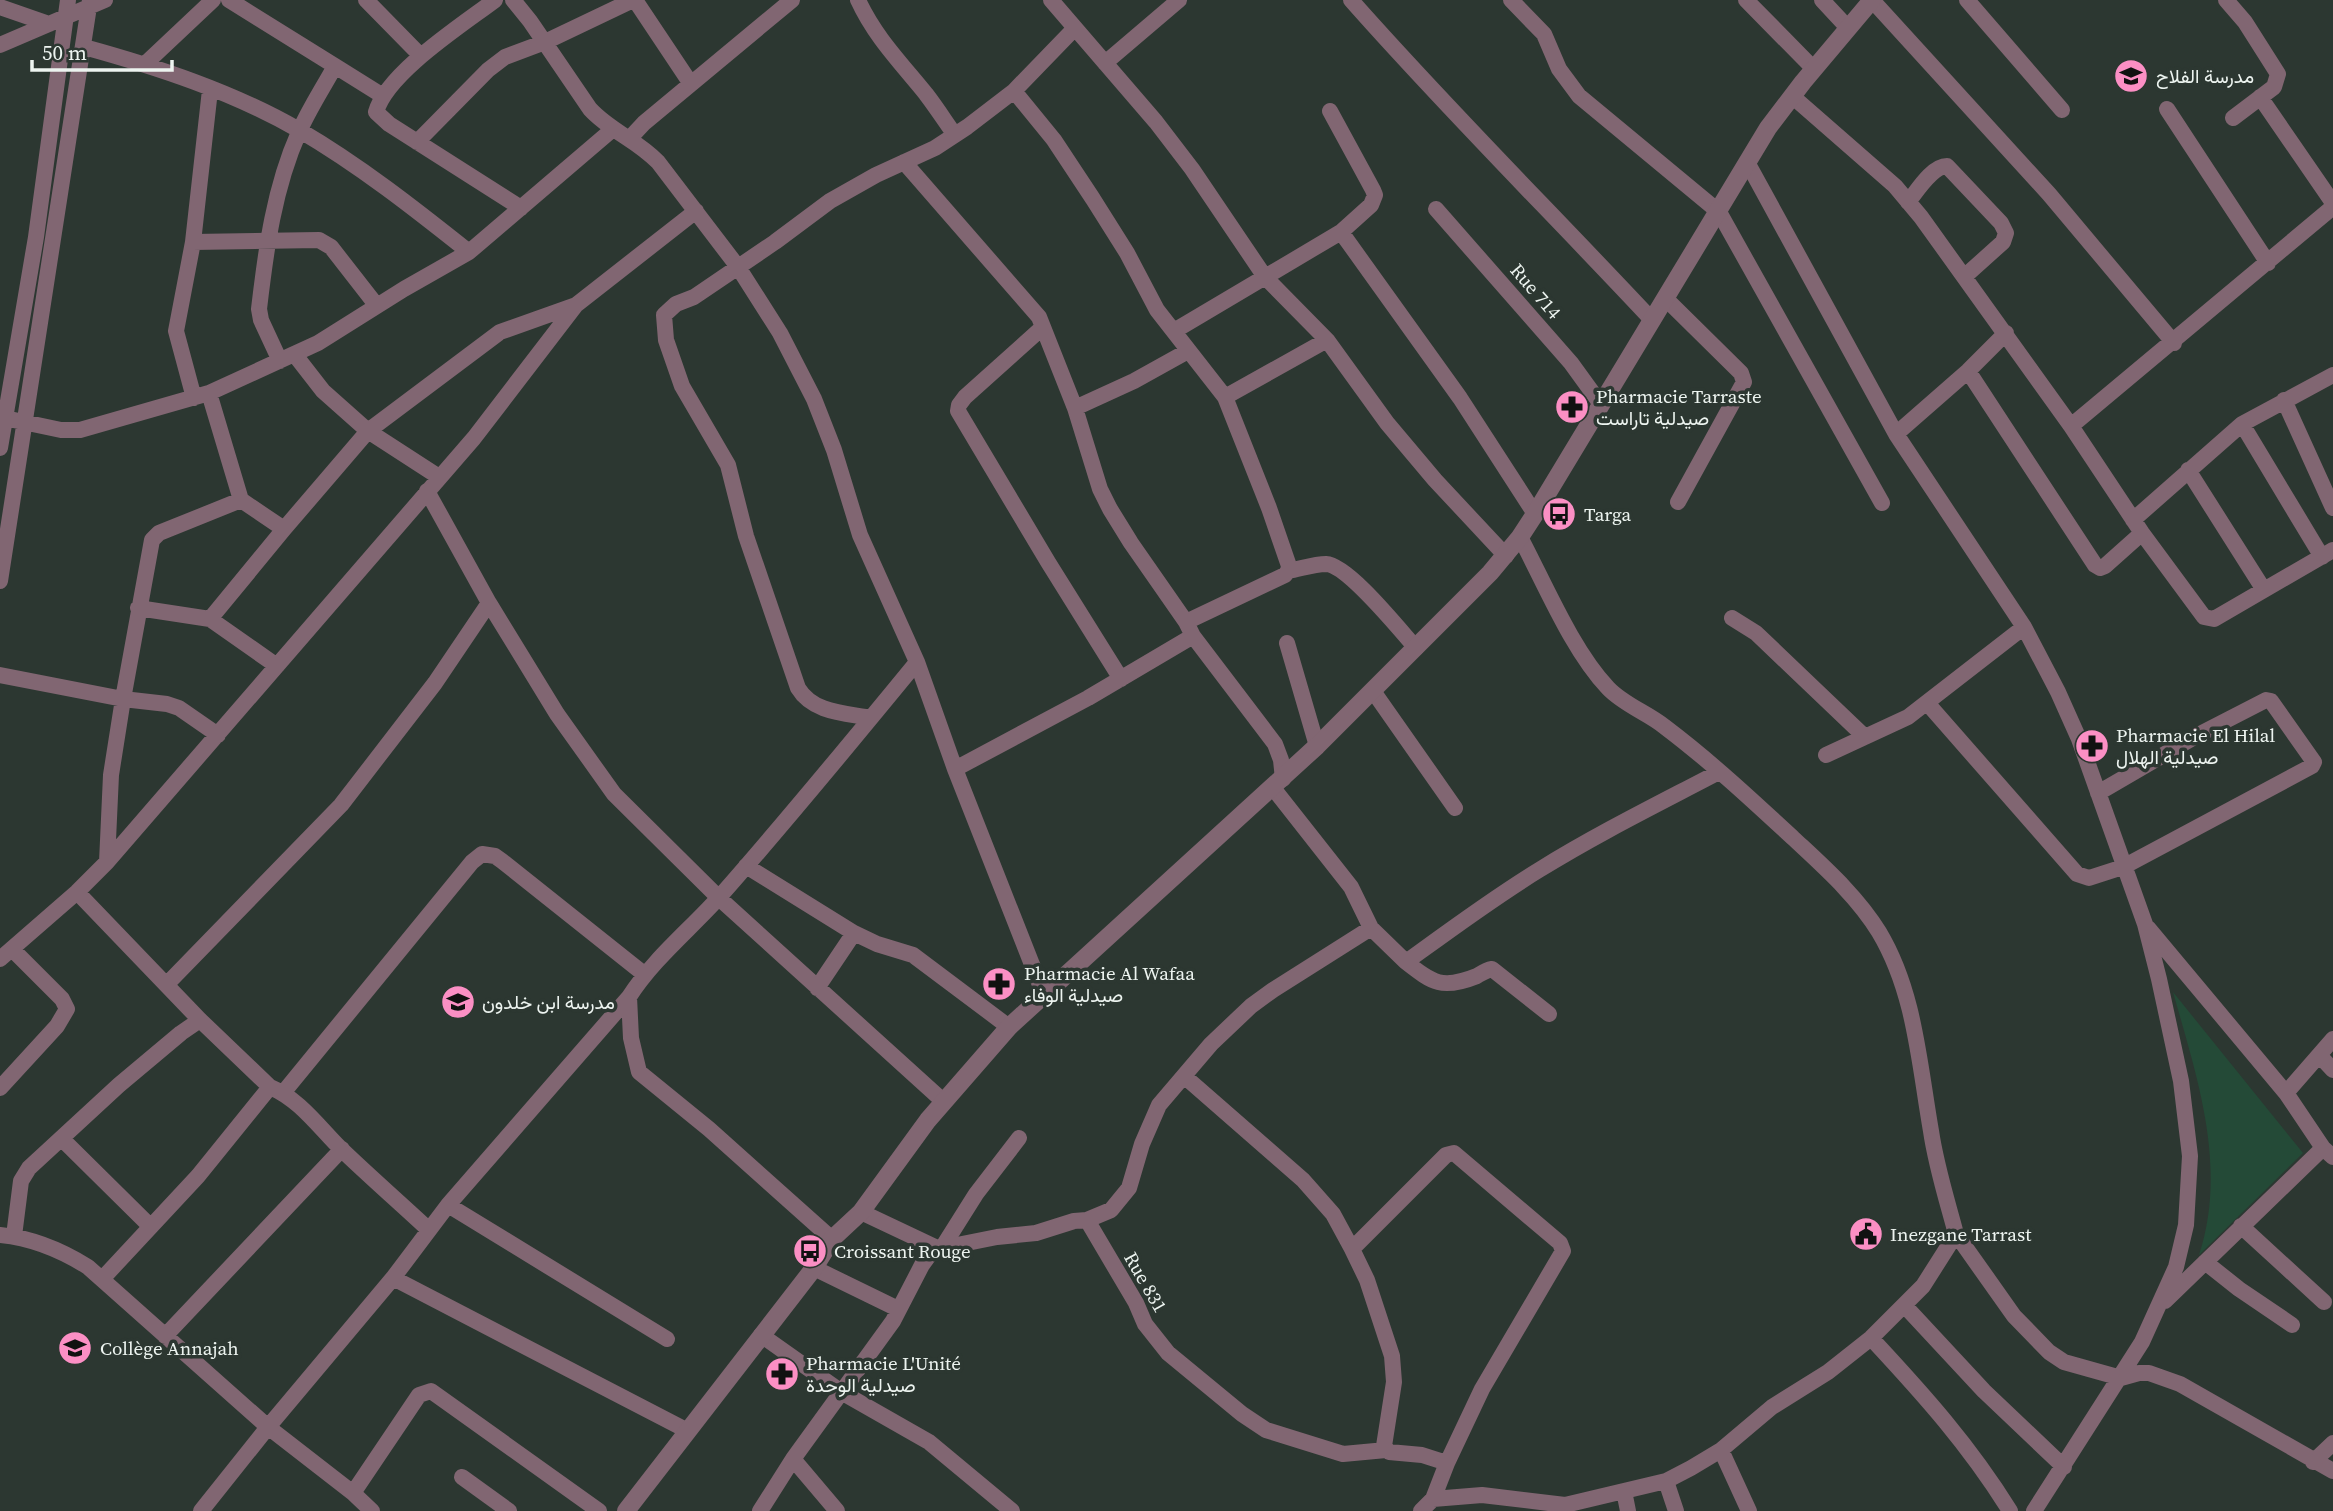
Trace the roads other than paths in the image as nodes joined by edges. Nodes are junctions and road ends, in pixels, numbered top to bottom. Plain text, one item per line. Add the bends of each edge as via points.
1 (213, 0) edge
2 (229, 0) edge
3 (366, 0) edge
4 (495, 0) edge
5 (513, 0) edge
6 (634, 0) edge
7 (792, 0) edge
8 (858, 0) edge
9 (1051, 0) edge
10 (1179, 0) edge
11 (1352, 0) edge
12 (1511, 0) edge
13 (1746, 0) edge
14 (1822, 0) edge
15 (1872, 0) edge
16 (1967, 0) edge
17 (2226, 0) edge
18 (95, 2) edge
19 (0, 6) edge
20 (67, 8) edge
21 (49, 24) junction
22 (1075, 28) junction
23 (1848, 28) junction
24 (545, 42) junction
25 (0, 45) edge
26 (84, 47) junction
27 (421, 56) junction
28 (1105, 63) junction
29 (145, 64) junction
30 (335, 66) junction
31 (1814, 69) junction
32 (691, 85) junction
33 (211, 90) junction
34 (1014, 91) junction
35 (383, 96) junction
36 (1792, 96) junction
37 (2260, 97) junction
38 (2167, 109) dead end
39 (2062, 110) dead end
40 (1331, 111) dead end
41 (2233, 118) dead end
42 (613, 129) junction
43 (299, 130) junction
44 (955, 135) junction
45 (630, 138) junction
46 (417, 142) junction
47 (904, 162) junction
48 (1747, 162) junction
49 (1908, 202) junction
50 (2333, 205) edge
51 (521, 208) junction
52 (1436, 209) dead end
53 (696, 211) junction
54 (1719, 212) junction
55 (1341, 232) junction
56 (193, 242) junction
57 (267, 242) junction
58 (469, 253) junction
59 (2268, 263) junction
60 (738, 267) junction
61 (1265, 277) junction
62 (1964, 277) junction
63 (1666, 299) junction
64 (576, 305) junction
65 (377, 306) junction
66 (1652, 320) junction
67 (1043, 327) junction
68 (1174, 331) junction
69 (2006, 333) junction
70 (1327, 340) junction
71 (2174, 343) junction
72 (1188, 351) junction
73 (287, 358) junction
74 (1968, 371) junction
75 (2333, 374) edge
76 (201, 395) junction
77 (1225, 397) junction
78 (2284, 400) junction
79 (1600, 403) junction
80 (1074, 408) junction
81 (2, 417) edge
82 (26, 423) junction
83 (2242, 424) junction
84 (2071, 426) junction
85 (368, 431) junction
86 (1896, 434) junction
87 (0, 448) edge
88 (2188, 470) junction
89 (439, 477) junction
90 (427, 491) junction
91 (241, 500) junction
92 (1678, 502) dead end
93 (1882, 503) dead end
94 (2333, 508) edge
95 (1535, 514) junction
96 (2137, 526) junction
97 (284, 529) junction
98 (1520, 537) junction
99 (2327, 554) edge
100 (1506, 556) junction
101 (1288, 571) junction
102 (0, 581) edge
103 (2264, 590) junction
104 (489, 603) junction
105 (138, 608) junction
106 (1732, 618) dead end
107 (210, 619) junction
108 (2024, 627) junction
109 (1190, 629) junction
110 (1287, 643) dead end
111 (1416, 648) junction
112 (917, 662) junction
113 (277, 666) junction
114 (0, 676) edge
115 (1121, 679) junction
116 (1373, 691) junction
117 (122, 699) junction
118 (1928, 704) junction
119 (871, 718) junction
120 (218, 735) junction
121 (1865, 737) junction
122 (1317, 746) junction
123 (1826, 755) dead end
124 (955, 769) junction
125 (1718, 772) junction
126 (1278, 783) junction
127 (2098, 793) junction
128 (1455, 808) dead end
129 (107, 862) junction
130 (746, 866) junction
131 (2123, 867) junction
132 (77, 892) junction
133 (719, 898) junction
134 (2145, 924) junction
135 (1371, 928) junction
136 (854, 933) junction
137 (6, 954) edge
138 (1406, 962) junction
139 (644, 974) junction
140 (167, 984) junction
141 (817, 988) junction
142 (1044, 995) junction
143 (629, 997) junction
144 (1549, 1014) dead end
145 (200, 1020) junction
146 (1009, 1027) junction
147 (2333, 1039) edge
148 (2319, 1055) junction
149 (2333, 1070) edge
150 (1184, 1076) junction
151 (0, 1088) edge
152 (277, 1090) junction
153 (2286, 1093) junction
154 (943, 1101) junction
155 (1019, 1138) dead end
156 (63, 1140) junction
157 (342, 1149) junction
158 (2328, 1152) edge
159 (448, 1205) junction
160 (861, 1212) junction
161 (1087, 1220) junction
162 (150, 1226) junction
163 (2241, 1226) junction
164 (429, 1230) junction
165 (1956, 1234) junction
166 (7, 1236) edge
167 (832, 1239) junction
168 (938, 1247) junction
169 (1352, 1248) junction
170 (2206, 1262) junction
171 (814, 1268) junction
172 (103, 1278) junction
173 (393, 1278) junction
174 (2324, 1302) dead end
175 (1904, 1305) junction
176 (2161, 1305) junction
177 (898, 1310) junction
178 (2292, 1325) dead end
179 (761, 1335) junction
180 (164, 1336) junction
181 (1871, 1338) junction
182 (667, 1339) dead end
183 (2121, 1378) junction
184 (843, 1393) junction
185 (268, 1427) junction
186 (688, 1431) junction
187 (2333, 1443) edge
188 (1386, 1450) junction
189 (1721, 1450) junction
190 (793, 1459) junction
191 (2313, 1462) junction
192 (1447, 1463) junction
193 (2064, 1467) junction
194 (2333, 1472) edge
195 (462, 1477) dead end
196 (1666, 1481) junction
197 (1624, 1491) junction
198 (353, 1493) junction
199 (1512, 1504) edge
200 (1427, 1505) edge
201 (201, 1511) edge
202 (372, 1511) edge
203 (509, 1511) edge
204 (599, 1511) edge
205 (626, 1511) edge
206 (760, 1511) edge
207 (837, 1511) edge
208 (1012, 1511) edge
209 (1628, 1511) edge
210 (1676, 1511) edge
211 (1749, 1511) edge
212 (2010, 1511) edge
213 (2034, 1511) edge

1 - 29 street
2 - 30 street
3 - 27 street
4 - 27 street
5 - 24 street
6 - 24 street
6 - 32 street
7 - 32 street
8 - 44 street via 888,50
9 - 22 street
10 - 28 street
11 - 66 street via 1424,83
12 - 54 street via 1544,34 1559,69 1580,96
13 - 31 street
14 - 23 street
15 - 23 street
15 - 71 street via 2049,194
16 - 39 street
17 - 37 street via 2277,70 2276,83
18 - 20 street
18 - 26 street
19 - 21 street
20 - 21 street
20 - 81 street via 36,237
21 - 25 street
22 - 28 street
22 - 34 street
23 - 31 street
24 - 42 street via 590,109
24 - 46 street via 493,65
26 - 29 street
26 - 82 street
27 - 35 street
28 - 61 street via 1192,169
29 - 33 street
30 - 35 street
30 - 43 street
31 - 36 street
32 - 45 street
33 - 43 street
33 - 56 street
34 - 44 street
34 - 68 street via 1060,150
35 - 46 street via 377,115
36 - 48 street
36 - 49 street
37 - 41 street
37 - 50 street
38 - 59 street
40 - 55 street via 1375,195 1371,205
42 - 45 street
42 - 51 street
43 - 57 street
43 - 58 street via 410,205
44 - 47 street
45 - 53 street via 658,162
46 - 51 street
47 - 60 street via 830,201
47 - 67 street via 1035,311
48 - 54 street
48 - 86 street
49 - 62 street
49 - 62 street via 1935,171 1947,166 2001,223 2006,233 2003,242
50 - 59 street
51 - 58 street
52 - 79 street, Rue 714 via 1571,363
53 - 60 street
53 - 64 street
54 - 63 street
54 - 93 street
55 - 61 street
55 - 95 street via 1460,398
56 - 57 street
56 - 76 street via 176,331
57 - 65 street via 313,239 325,243
57 - 73 street via 259,309 261,320
58 - 65 street
59 - 71 street
60 - 112 street via 814,399 860,535
60 - 119 street via 664,315 666,340 682,386 728,465 746,536 798,688 817,707
61 - 68 street
61 - 70 street
62 - 69 street
63 - 66 street
63 - 92 street via 1741,373 1744,382
64 - 85 street via 500,332
64 - 89 street
65 - 73 street
66 - 79 street
67 - 80 street
67 - 115 street via 965,397 958,411
68 - 72 street
69 - 74 street
69 - 84 street
70 - 77 street
70 - 100 street via 1387,423
71 - 84 street
72 - 77 street
72 - 80 street
73 - 76 street
73 - 85 street
74 - 86 street
74 - 96 street via 2095,565 2105,566
75 - 78 street
76 - 82 street via 80,430
76 - 91 street
77 - 101 street via 1269,508
78 - 83 street
78 - 94 street
79 - 95 street
80 - 109 street via 1110,509
81 - 82 street
81 - 87 street
82 - 102 street
83 - 88 street
83 - 99 street
84 - 96 street
85 - 89 street
85 - 97 street
86 - 108 street
88 - 96 street
88 - 103 street
89 - 90 street
90 - 104 street
90 - 113 street
91 - 97 street
91 - 105 street via 155,536
95 - 98 street
96 - 103 street via 2204,617 2214,619
97 - 107 street
98 - 100 street
98 - 125 street via 1568,629 1601,680
99 - 103 street
100 - 111 street
101 - 109 street
101 - 111 street via 1327,564 1342,570
104 - 133 street via 614,794
104 - 140 street via 435,683 341,805
105 - 107 street
105 - 117 street
106 - 121 street via 1756,634
107 - 113 street
108 - 118 street
108 - 127 street via 2079,739
109 - 115 street
109 - 126 street via 1275,744 1281,761
110 - 122 street
111 - 116 street
112 - 119 street
112 - 124 street
113 - 120 street
114 - 117 street
115 - 124 street
116 - 122 street
116 - 128 street
117 - 120 street via 179,708
117 - 129 street via 111,775
118 - 121 street
118 - 131 street via 2077,874 2089,878
119 - 130 street
120 - 129 street
121 - 123 street
122 - 126 street
124 - 142 street
125 - 138 street via 1540,869
125 - 165 street via 1826,869 1879,931 1914,1023 1931,1134
126 - 135 street via 1351,887
126 - 142 street
127 - 131 street
127 - 131 street via 2266,700 2314,762
129 - 132 street
130 - 133 street
130 - 136 street
131 - 134 street
132 - 137 street
132 - 140 street
133 - 139 street
133 - 141 street
134 - 153 street
134 - 176 street via 2181,1081 2190,1156 2186,1225
135 - 138 street
135 - 150 street via 1251,1006
136 - 141 street
136 - 146 street via 913,955
137 - 151 street via 62,999 67,1009
138 - 144 street via 1441,985 1492,969
139 - 143 street
139 - 152 street via 502,861 482,854
140 - 145 street
141 - 154 street
142 - 146 street
143 - 159 street
143 - 167 street via 639,1072
145 - 152 street
145 - 156 street
146 - 154 street
147 - 148 street
148 - 149 street
148 - 153 street
150 - 161 street via 1153,1116 1129,1188 1111,1210
150 - 169 street via 1303,1180 1333,1214
152 - 157 street via 301,1107
152 - 162 street
153 - 158 street
154 - 160 street
155 - 168 street
156 - 162 street
156 - 166 street via 29,1168 21,1181
157 - 164 street
157 - 180 street
158 - 163 street
159 - 164 street
159 - 182 street
160 - 167 street
160 - 168 street
161 - 168 street via 1036,1233
161 - 188 street, Rue 831 via 1145,1324 1168,1353 1241,1414 1266,1430 1343,1454
162 - 172 street
163 - 170 street
163 - 174 street
164 - 173 street
165 - 175 street via 1923,1286
165 - 183 street via 2014,1316 2049,1352 2064,1362
166 - 172 street via 65,1252
167 - 171 street
168 - 177 street
169 - 188 street via 1392,1356 1394,1382
169 - 192 street via 1454,1153 1563,1248 1482,1389
170 - 176 street
170 - 178 street
171 - 177 street
171 - 179 street
172 - 180 street
173 - 185 street
173 - 186 street
175 - 181 street
175 - 193 street via 1984,1391
176 - 183 street
177 - 184 street
179 - 184 street
179 - 186 street
180 - 185 street
181 - 189 street via 1761,1415
181 - 212 street via 1937,1408
183 - 191 street via 2149,1373 2180,1384
183 - 193 street
184 - 190 street
184 - 208 street via 929,1442
185 - 198 street
185 - 201 street
186 - 205 street
187 - 191 street
188 - 192 street, Rue 831 via 1422,1454
189 - 196 street
189 - 211 street
190 - 206 street
190 - 207 street
191 - 194 street
192 - 200 street
193 - 213 street
195 - 203 street
196 - 197 street
196 - 210 street
197 - 199 street via 1565,1505
197 - 209 street
198 - 202 street
198 - 204 street via 419,1395 431,1391
199 - 200 street via 1482,1494

